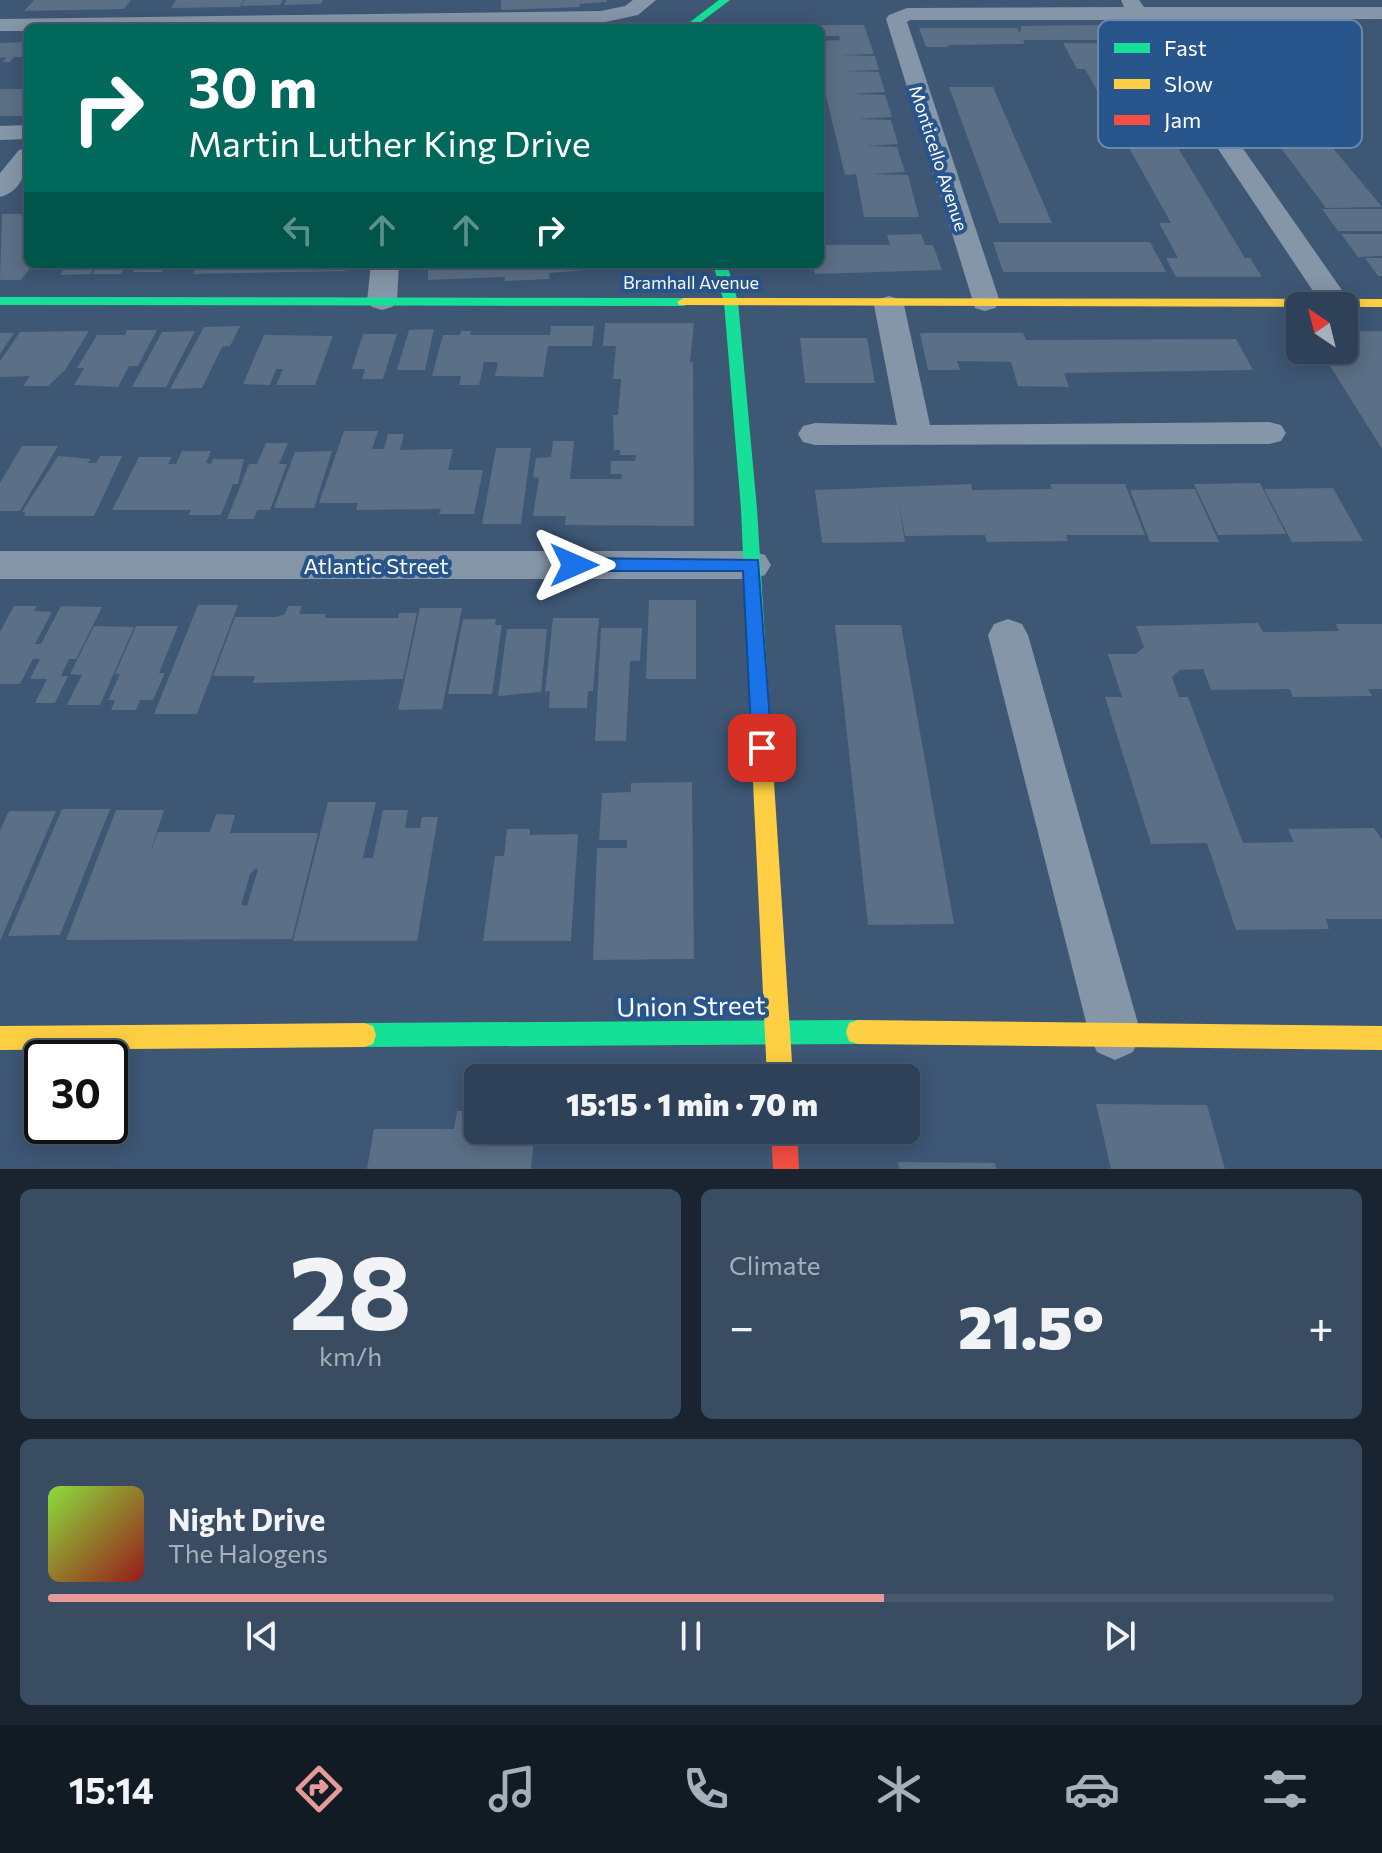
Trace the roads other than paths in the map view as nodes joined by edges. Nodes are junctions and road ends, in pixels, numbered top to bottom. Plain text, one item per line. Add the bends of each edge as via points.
1 (157, 0) edge
2 (646, 0) edge
3 (725, 0) edge
4 (1364, 0) edge
5 (1134, 8) edge
6 (1382, 13) edge
7 (405, 15) edge
8 (136, 24) edge
9 (162, 24) edge
10 (692, 24) edge
11 (0, 25) edge
12 (24, 25) edge
13 (24, 132) edge
14 (0, 133) edge
15 (1230, 148) edge
16 (24, 160) edge
17 (0, 189) edge
18 (385, 268) edge
19 (721, 268) edge
20 (1328, 292) edge
21 (0, 301) edge
22 (382, 301) junction
23 (731, 302) junction
24 (985, 302) junction
25 (1286, 303) edge
26 (1358, 303) edge
27 (1382, 303) edge
28 (889, 305) junction
29 (1269, 433) dead end
30 (815, 434) dead end
31 (916, 436) junction
32 (0, 565) edge
33 (752, 565) junction
34 (1008, 635) dead end
35 (777, 1031) junction
36 (1115, 1034) junction
37 (0, 1038) edge
38 (1382, 1038) edge
39 (779, 1064) edge
40 (785, 1144) edge
41 (786, 1169) edge

1 - 8 street
2 - 7 street via 631,11 601,17
3 - 10 street
4 - 6 street
5 - 6 street
5 - 24 street, Monticello Avenue via 900,16 895,23
7 - 9 street
11 - 12 street
13 - 14 street
15 - 20 street
16 - 17 street
18 - 22 street
19 - 23 street
21 - 22 street, Bramhall Avenue
22 - 23 street, Bramhall Avenue
23 - 28 street, Bramhall Avenue
23 - 33 street
24 - 25 street, Bramhall Avenue
24 - 28 street, Bramhall Avenue
26 - 27 street, Bramhall Avenue
28 - 31 street
29 - 31 street
30 - 31 street
32 - 33 street, Atlantic Street
33 - 35 street
34 - 36 street
35 - 36 street, Union Street
35 - 37 street, Union Street
35 - 39 street
36 - 38 street, Union Street
40 - 41 street

